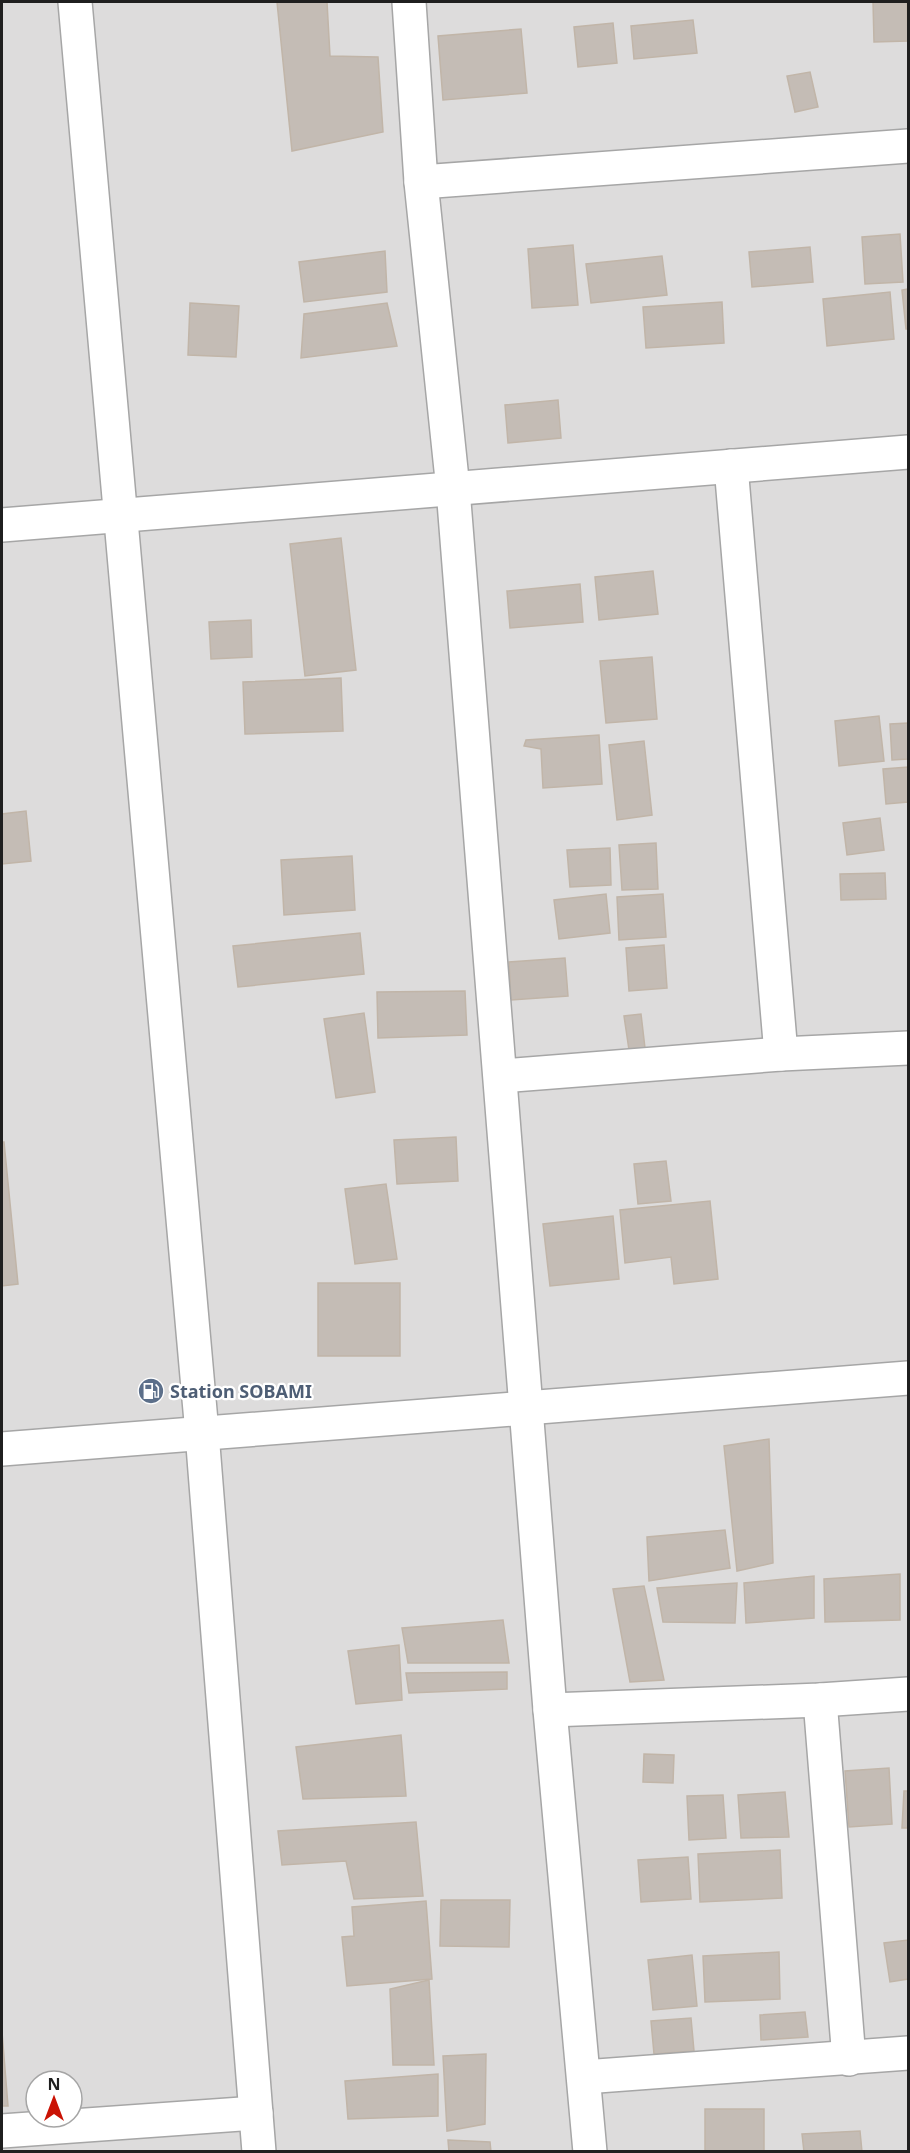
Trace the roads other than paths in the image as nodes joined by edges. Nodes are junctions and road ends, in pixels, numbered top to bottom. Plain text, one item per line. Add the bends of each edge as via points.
1 (75, 2) edge
2 (409, 2) edge
3 (909, 146) edge
4 (421, 183) junction
5 (909, 452) edge
6 (731, 466) junction
7 (453, 489) junction
8 (120, 515) junction
9 (2, 525) edge
10 (909, 1048) edge
11 (781, 1054) junction
12 (501, 1076) junction
13 (909, 1378) edge
14 (527, 1408) junction
15 (202, 1433) junction
16 (2, 1449) edge
17 (909, 1694) edge
18 (820, 1700) junction
19 (550, 1710) junction
20 (909, 2053) edge
21 (849, 2059) junction
22 (584, 2077) junction
23 (256, 2113) junction
24 (2, 2131) edge
25 (259, 2151) edge
26 (590, 2151) edge

1 - 8 street
2 - 4 street
3 - 4 street
4 - 7 street
5 - 6 street
6 - 7 street
6 - 11 street
7 - 8 street
7 - 12 street
8 - 9 street
8 - 15 street
10 - 11 street
11 - 12 street
12 - 14 street
13 - 14 street
14 - 15 street
14 - 19 street
15 - 16 street
15 - 23 street
17 - 18 street
18 - 19 street
18 - 21 street
19 - 22 street
20 - 21 street
21 - 22 street
22 - 26 street
23 - 24 street
23 - 25 street

